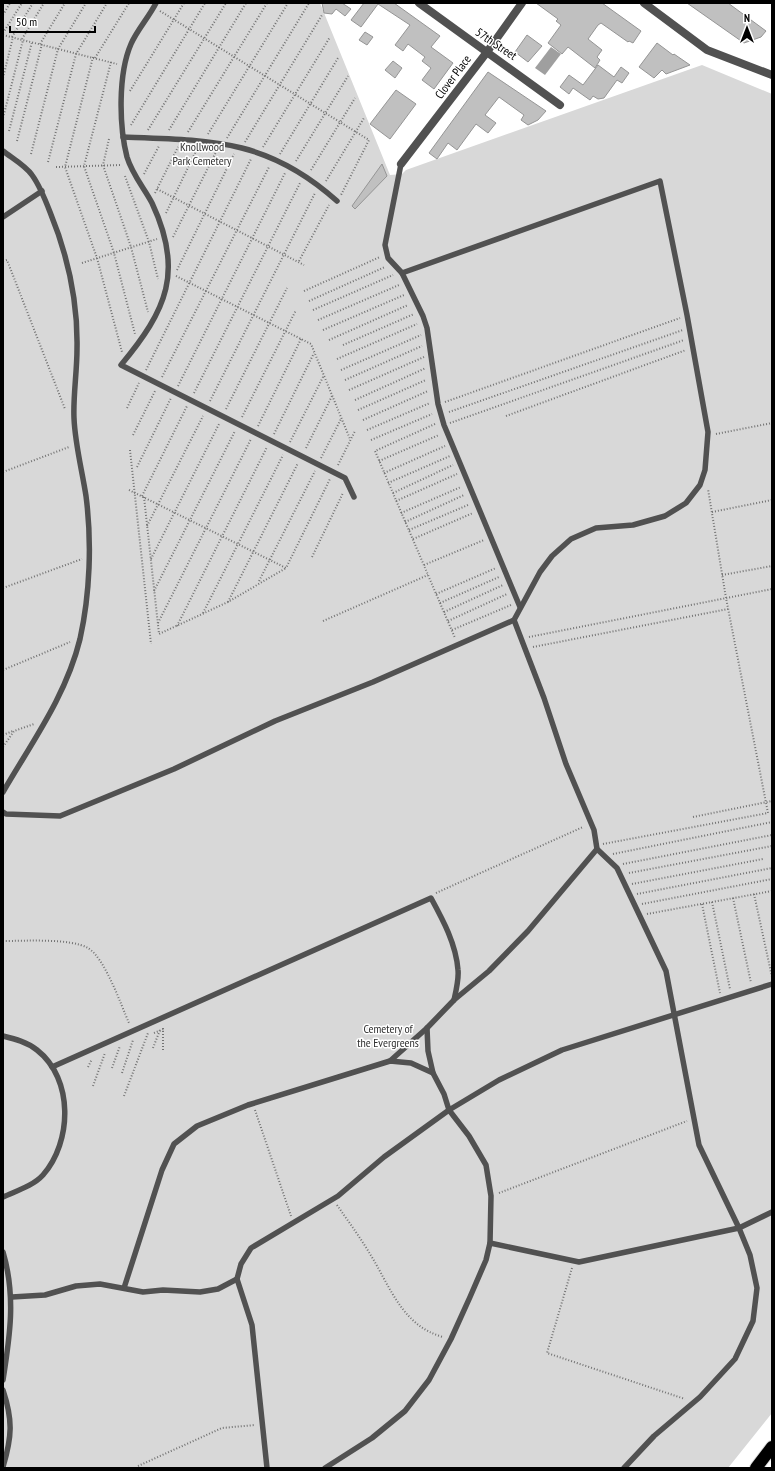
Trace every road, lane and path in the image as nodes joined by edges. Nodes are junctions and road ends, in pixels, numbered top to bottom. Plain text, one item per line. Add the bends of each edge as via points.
1 (10, 3) edge
2 (22, 3) edge
3 (33, 3) edge
4 (44, 3) edge
5 (65, 3) edge
6 (86, 3) edge
7 (107, 3) edge
8 (129, 3) edge
9 (184, 3) edge
10 (205, 3) edge
11 (226, 3) edge
12 (246, 3) edge
13 (267, 3) edge
14 (288, 3) edge
15 (309, 3) edge
16 (419, 3) edge
17 (522, 3) edge
18 (644, 3) edge
19 (155, 5) edge
20 (3, 15) edge
21 (322, 15) dead end
22 (174, 20) junction
23 (189, 29) junction
24 (3, 34) edge
25 (13, 37) junction
26 (330, 37) dead end
27 (204, 38) junction
28 (3, 39) edge
29 (22, 40) junction
30 (32, 42) junction
31 (41, 44) junction
32 (58, 48) junction
33 (219, 48) junction
34 (487, 52) junction
35 (76, 54) junction
36 (234, 57) junction
37 (94, 58) junction
38 (338, 58) dead end
39 (111, 62) junction
40 (124, 66) junction
41 (249, 66) junction
42 (772, 75) edge
43 (265, 76) junction
44 (348, 76) dead end
45 (3, 78) edge
46 (280, 85) junction
47 (295, 94) junction
48 (355, 98) dead end
49 (122, 104) junction
50 (310, 104) junction
51 (560, 105) dead end
52 (325, 113) junction
53 (3, 118) edge
54 (364, 118) dead end
55 (340, 122) junction
56 (10, 131) dead end
57 (356, 132) junction
58 (123, 137) junction
59 (143, 138) junction
60 (109, 139) dead end
61 (164, 139) junction
62 (182, 140) junction
63 (17, 141) dead end
64 (202, 142) junction
65 (222, 144) junction
66 (240, 147) junction
67 (3, 151) edge
68 (257, 152) junction
69 (31, 154) dead end
70 (274, 159) junction
71 (48, 162) dead end
72 (130, 164) junction
73 (401, 164) joint
74 (103, 165) junction
75 (121, 165) junction
76 (84, 166) junction
77 (291, 166) junction
78 (56, 167) dead end
79 (65, 167) junction
80 (306, 176) junction
81 (140, 182) junction
82 (321, 186) junction
83 (157, 188) junction
84 (42, 191) junction
85 (174, 197) junction
86 (335, 199) junction
87 (151, 201) junction
88 (189, 206) junction
89 (205, 213) junction
90 (3, 216) edge
91 (220, 221) junction
92 (161, 223) junction
93 (237, 230) junction
94 (164, 237) junction
95 (252, 238) junction
96 (149, 242) junction
97 (268, 246) junction
98 (131, 248) junction
99 (167, 248) junction
100 (114, 253) junction
101 (284, 254) junction
102 (387, 254) junction
103 (97, 258) junction
104 (3, 261) edge
105 (299, 262) junction
106 (82, 263) dead end
107 (393, 263) junction
108 (304, 265) dead end
109 (402, 273) junction
110 (189, 282) junction
111 (399, 285) dead end
112 (206, 291) junction
113 (304, 291) dead end
114 (406, 294) dead end
115 (222, 299) junction
116 (164, 301) junction
117 (310, 301) dead end
118 (411, 304) dead end
119 (238, 307) junction
120 (296, 310) dead end
121 (313, 310) dead end
122 (416, 313) dead end
123 (254, 315) junction
124 (687, 315) junction
125 (318, 320) dead end
126 (150, 323) junction
127 (420, 323) dead end
128 (690, 328) junction
129 (322, 330) dead end
130 (285, 331) junction
131 (422, 334) dead end
132 (691, 337) junction
133 (301, 339) junction
134 (329, 340) dead end
135 (137, 345) junction
136 (344, 345) dead end
137 (424, 346) dead end
138 (693, 348) junction
139 (314, 353) junction
140 (425, 356) dead end
141 (337, 359) dead end
142 (124, 361) junction
143 (427, 368) dead end
144 (341, 370) dead end
145 (324, 375) junction
146 (143, 376) junction
147 (345, 380) dead end
148 (428, 380) dead end
149 (159, 384) junction
150 (350, 390) dead end
151 (430, 391) dead end
152 (175, 392) junction
153 (332, 396) junction
154 (191, 400) junction
155 (355, 400) dead end
156 (432, 402) dead end
157 (438, 404) junction
158 (68, 407) dead end
159 (127, 408) dead end
160 (207, 408) junction
161 (358, 410) dead end
162 (437, 414) junction
163 (506, 416) dead end
164 (341, 418) junction
165 (363, 420) dead end
166 (437, 423) dead end
167 (772, 423) edge
168 (238, 424) junction
169 (444, 425) junction
170 (367, 430) dead end
171 (355, 431) dead end
172 (254, 432) junction
173 (441, 434) dead end
174 (133, 435) dead end
175 (707, 435) junction
176 (350, 440) junction
177 (371, 440) dead end
178 (270, 441) junction
179 (452, 443) junction
180 (71, 448) dead end
181 (286, 449) junction
182 (130, 450) dead end
183 (456, 453) junction
184 (302, 456) junction
185 (379, 461) junction
186 (460, 462) junction
187 (318, 465) junction
188 (137, 467) dead end
189 (705, 470) junction
190 (3, 472) edge
191 (463, 472) junction
192 (334, 473) junction
193 (384, 473) junction
194 (388, 483) junction
195 (347, 484) junction
196 (468, 484) junction
197 (129, 490) dead end
198 (134, 492) junction
199 (472, 492) junction
200 (393, 493) junction
201 (143, 497) junction
202 (354, 498) dead end
203 (772, 500) edge
204 (396, 501) junction
205 (158, 504) junction
206 (471, 504) dead end
207 (474, 512) dead end
208 (712, 512) junction
209 (401, 513) junction
210 (190, 520) junction
211 (405, 522) junction
212 (147, 526) junction
213 (206, 528) junction
214 (409, 530) junction
215 (222, 536) junction
216 (413, 539) junction
217 (485, 539) dead end
218 (238, 544) junction
219 (253, 552) junction
220 (83, 555) dead end
221 (312, 557) dead end
222 (83, 559) junction
223 (270, 560) junction
224 (83, 564) dead end
225 (424, 565) junction
226 (772, 566) edge
227 (497, 567) dead end
228 (286, 568) junction
229 (722, 574) junction
230 (428, 576) junction
231 (501, 576) dead end
232 (259, 582) junction
233 (504, 585) dead end
234 (3, 588) edge
235 (772, 589) edge
236 (154, 591) junction
237 (436, 594) junction
238 (508, 594) dead end
239 (726, 598) junction
240 (228, 602) junction
241 (440, 603) junction
242 (512, 604) dead end
243 (520, 607) junction
244 (728, 609) junction
245 (444, 612) junction
246 (202, 614) junction
247 (323, 620) dead end
248 (448, 620) junction
249 (514, 620) junction
250 (158, 623) junction
251 (177, 626) junction
252 (452, 630) junction
253 (521, 638) junction
254 (151, 644) dead end
255 (458, 644) junction
256 (71, 646) dead end
257 (525, 649) junction
258 (3, 670) edge
259 (40, 722) dead end
260 (14, 731) junction
261 (3, 735) edge
262 (3, 747) edge
263 (3, 792) edge
264 (772, 801) edge
265 (766, 802) junction
266 (3, 812) edge
267 (692, 817) dead end
268 (772, 822) edge
269 (591, 823) junction
270 (772, 835) edge
271 (772, 846) edge
272 (597, 847) junction
273 (604, 856) junction
274 (763, 859) dead end
275 (614, 865) junction
276 (772, 868) edge
277 (620, 875) junction
278 (772, 879) edge
279 (625, 886) junction
280 (772, 891) edge
281 (754, 894) junction
282 (630, 895) junction
283 (431, 898) junction
284 (733, 898) junction
285 (712, 902) junction
286 (702, 904) junction
287 (635, 906) junction
288 (640, 915) junction
289 (3, 941) edge
290 (772, 979) edge
291 (772, 984) edge
292 (752, 990) junction
293 (732, 997) junction
294 (454, 1000) junction
295 (722, 1000) junction
296 (674, 1015) junction
297 (152, 1023) junction
298 (427, 1028) junction
299 (160, 1030) junction
300 (135, 1031) junction
301 (154, 1033) dead end
302 (125, 1035) junction
303 (3, 1036) edge
304 (109, 1042) junction
305 (153, 1048) dead end
306 (163, 1050) dead end
307 (390, 1061) junction
308 (52, 1067) junction
309 (112, 1068) dead end
310 (122, 1073) dead end
311 (433, 1073) junction
312 (93, 1086) dead end
313 (124, 1096) dead end
314 (252, 1103) junction
315 (449, 1110) junction
316 (694, 1118) junction
317 (491, 1196) junction
318 (3, 1197) edge
319 (333, 1199) junction
320 (772, 1212) edge
321 (293, 1223) junction
322 (739, 1228) junction
323 (490, 1243) junction
324 (3, 1252) edge
325 (574, 1261) junction
326 (237, 1279) junction
327 (124, 1288) junction
328 (12, 1297) junction
329 (451, 1339) junction
330 (3, 1380) edge
331 (3, 1390) edge
332 (694, 1402) junction
333 (262, 1425) junction
334 (772, 1447) edge
335 (138, 1466) dead end
336 (3, 1467) edge
337 (267, 1468) edge
338 (325, 1468) edge
339 (624, 1468) edge
340 (756, 1468) edge

1 - 20 path
2 - 24 path
3 - 25 path
4 - 29 path
5 - 31 path
6 - 32 path
7 - 35 path
8 - 37 path
9 - 22 path
10 - 23 path
11 - 27 path
12 - 33 path
13 - 36 path
14 - 41 path
15 - 43 path
16 - 34 street, 57th Street
17 - 34 street, Clover Place
18 - 42 street via 707,50
19 - 22 path
19 - 40 lane via 131,43
21 - 46 path
22 - 23 path
22 - 49 path
23 - 27 path
23 - 58 path
24 - 25 path
24 - 28 path
25 - 29 path
25 - 45 path
26 - 47 path
27 - 33 path
27 - 59 path
29 - 30 path
29 - 53 path
30 - 31 path
30 - 56 path
31 - 32 path
31 - 63 path
32 - 35 path
32 - 69 path
33 - 36 path
33 - 61 path
34 - 51 street, 57th Street
34 - 73 street, Clover Place
35 - 37 path
35 - 71 path
36 - 41 path
36 - 62 path
37 - 39 path
37 - 79 path
38 - 50 path
39 - 40 path
39 - 76 path
40 - 49 lane
41 - 43 path
41 - 64 path
43 - 46 path
43 - 65 path
44 - 52 path
46 - 47 path
46 - 66 path
47 - 50 path
47 - 68 path
48 - 55 path
49 - 58 lane
50 - 52 path
50 - 70 path
52 - 55 path
52 - 77 path
54 - 57 path
55 - 57 path
55 - 80 path
57 - 82 path
57 - 86 path via 369,140
58 - 59 lane
58 - 72 lane
59 - 61 lane
60 - 74 path
61 - 62 lane
61 - 81 path
62 - 64 lane
62 - 83 path
64 - 65 lane
64 - 85 path
65 - 66 lane
65 - 88 path
66 - 68 lane
66 - 89 path
67 - 84 lane via 32,173
68 - 70 lane
68 - 91 path
70 - 77 lane
70 - 93 path
72 - 75 path
72 - 81 lane
73 - 102 lane via 386,235
74 - 75 path
74 - 76 path
74 - 98 path
75 - 96 path
76 - 79 path
76 - 100 path
77 - 80 lane
77 - 95 path
78 - 79 path
79 - 103 path
80 - 82 lane
80 - 97 path
81 - 87 lane
82 - 86 lane
82 - 101 path
83 - 85 path
83 - 87 path
84 - 90 lane
84 - 263 lane via 69,268 76,309 74,418 89,535 86,592 80,639 69,674 38,736
85 - 88 path
85 - 92 path
86 - 105 path
87 - 92 lane
88 - 89 path
88 - 99 path
89 - 91 path
89 - 110 path via 175,275
91 - 93 path
91 - 110 path
92 - 94 lane
93 - 95 path
93 - 112 path
94 - 96 path
94 - 99 lane
95 - 97 path
95 - 115 path
96 - 98 path
96 - 116 path
97 - 101 path
97 - 119 path
98 - 100 path
98 - 126 path
99 - 116 lane via 170,273
100 - 103 path
100 - 135 path
101 - 105 path
101 - 123 path
102 - 107 lane
102 - 113 path
103 - 106 path
103 - 142 path
104 - 158 path via 7,260 67,414
105 - 108 path
107 - 109 lane
107 - 117 path
109 - 121 path
109 - 124 lane via 660,181
109 - 157 lane via 423,316
110 - 112 path
110 - 146 path
111 - 125 path
112 - 115 path
112 - 149 path
114 - 129 path
115 - 119 path
115 - 152 path
116 - 126 lane
118 - 134 path
119 - 123 path
119 - 154 path
120 - 130 path
122 - 136 path
123 - 130 path
123 - 160 path
124 - 128 lane
124 - 157 path
126 - 135 lane
127 - 141 path
128 - 132 lane
128 - 162 path
130 - 133 path
130 - 168 path
131 - 144 path
132 - 138 lane
132 - 169 path
133 - 139 path via 311,344
133 - 172 path
135 - 142 lane
137 - 147 path
138 - 163 path
138 - 175 lane
139 - 145 path
139 - 178 path
140 - 150 path
142 - 146 lane via 121,365
143 - 155 path
145 - 153 path
145 - 181 path
146 - 149 lane
146 - 159 path
148 - 161 path
149 - 152 lane
149 - 174 path
151 - 165 path
152 - 154 lane
152 - 188 path
153 - 164 path
153 - 184 path
154 - 160 lane
154 - 201 path
156 - 170 path
157 - 162 lane
160 - 168 lane
160 - 205 path
162 - 169 lane
162 - 177 path
164 - 176 path
164 - 187 path
166 - 185 path via 375,451
167 - 175 path
168 - 172 lane
168 - 210 path
169 - 179 lane
171 - 176 path
172 - 178 lane
172 - 213 path
173 - 185 path
175 - 189 lane
176 - 192 path
178 - 181 lane
178 - 215 path
179 - 183 lane
179 - 193 path
180 - 190 path via 70,446
181 - 184 lane
181 - 218 path
182 - 198 path
183 - 186 lane
183 - 194 path
184 - 187 lane
184 - 219 path
185 - 193 path
186 - 191 lane
186 - 200 path
187 - 192 lane
187 - 223 path
189 - 208 path
189 - 243 lane via 700,485 686,503 665,516 633,525 596,528 571,539 548,561
191 - 196 lane
191 - 204 path
192 - 195 lane via 345,478
192 - 228 path
193 - 194 path
194 - 200 path
195 - 202 lane
195 - 221 path
196 - 199 lane
196 - 209 path
197 - 198 path
198 - 201 path
198 - 254 path
199 - 211 path
199 - 243 lane
200 - 204 path
201 - 205 path
201 - 212 path
203 - 208 path
204 - 209 path
205 - 210 path
205 - 212 path
206 - 214 path
207 - 216 path
208 - 229 path
209 - 211 path
210 - 213 path
210 - 236 path
211 - 214 path
212 - 236 path
213 - 215 path
213 - 250 path
214 - 216 path
215 - 218 path
215 - 251 path
216 - 225 path
217 - 225 path
218 - 219 path
218 - 246 path
219 - 223 path
219 - 240 path
220 - 222 path
222 - 224 path
222 - 234 path
223 - 228 path
223 - 232 path
225 - 230 path
226 - 229 path
227 - 237 path
228 - 232 path
229 - 239 path
230 - 237 path
230 - 247 path
231 - 241 path
232 - 240 path
233 - 245 path
235 - 239 path
236 - 250 path
237 - 241 path
238 - 248 path
239 - 244 path
239 - 253 path
240 - 246 path
241 - 245 path
242 - 252 path
243 - 249 lane
244 - 257 path
244 - 265 path
245 - 248 path
246 - 251 path
248 - 252 path
249 - 253 lane
249 - 255 lane
250 - 251 path via 159,634
252 - 255 path
253 - 257 lane
255 - 266 lane via 373,682 275,721 174,769 60,816
256 - 258 path via 72,642
257 - 269 lane via 566,764
259 - 260 path
260 - 261 path
260 - 262 path
264 - 265 path
265 - 267 path
265 - 272 path via 768,813
268 - 273 path
269 - 272 lane
269 - 283 path via 439,891
270 - 275 path
271 - 277 path
272 - 273 lane
272 - 294 lane via 528,931 489,971
273 - 275 lane
274 - 279 path
275 - 277 lane
276 - 282 path
277 - 279 lane
278 - 287 path
279 - 282 lane
280 - 281 path
281 - 284 path
281 - 290 path
282 - 287 lane
283 - 294 lane via 444,922 459,971
283 - 297 lane
284 - 285 path
284 - 292 path
285 - 286 path
285 - 293 path
286 - 288 path
286 - 295 path
287 - 288 lane
288 - 296 lane via 666,971
289 - 300 path via 75,943 90,949 104,967
291 - 292 lane
292 - 293 lane
293 - 295 lane
294 - 298 lane
295 - 296 lane
296 - 315 lane via 562,1050 499,1080
296 - 316 lane
297 - 300 lane
297 - 313 path
298 - 307 lane
298 - 311 lane via 428,1051
299 - 301 path
299 - 305 path
299 - 306 path via 164,1029
300 - 302 lane
300 - 310 path
302 - 304 lane
302 - 309 path
303 - 308 lane via 21,1041 37,1050
304 - 308 lane
304 - 312 path
307 - 311 lane via 411,1063
307 - 314 lane
308 - 318 lane via 60,1082 65,1104 58,1153 42,1175 27,1186
311 - 315 lane
314 - 321 path
314 - 327 lane via 197,1126 174,1144 162,1170
315 - 317 lane via 469,1136 486,1165
315 - 319 lane
316 - 317 path
316 - 322 lane via 699,1145
317 - 323 lane
319 - 321 lane
319 - 329 path via 365,1244 409,1318 432,1334
320 - 322 lane
321 - 326 lane via 251,1248 241,1264
322 - 325 lane
322 - 332 lane via 750,1255 757,1288 753,1321 735,1359
323 - 325 lane
323 - 329 lane via 486,1260
324 - 328 lane
325 - 332 path via 546,1353
326 - 327 lane via 218,1289 200,1292 142,1292
326 - 333 lane via 252,1325
327 - 328 lane via 100,1284 76,1286 45,1295
328 - 330 lane
329 - 338 lane via 429,1380 405,1411 372,1438
331 - 336 lane via 12,1428
332 - 339 lane via 654,1436
333 - 335 path via 222,1428
333 - 337 lane
334 - 340 highway

